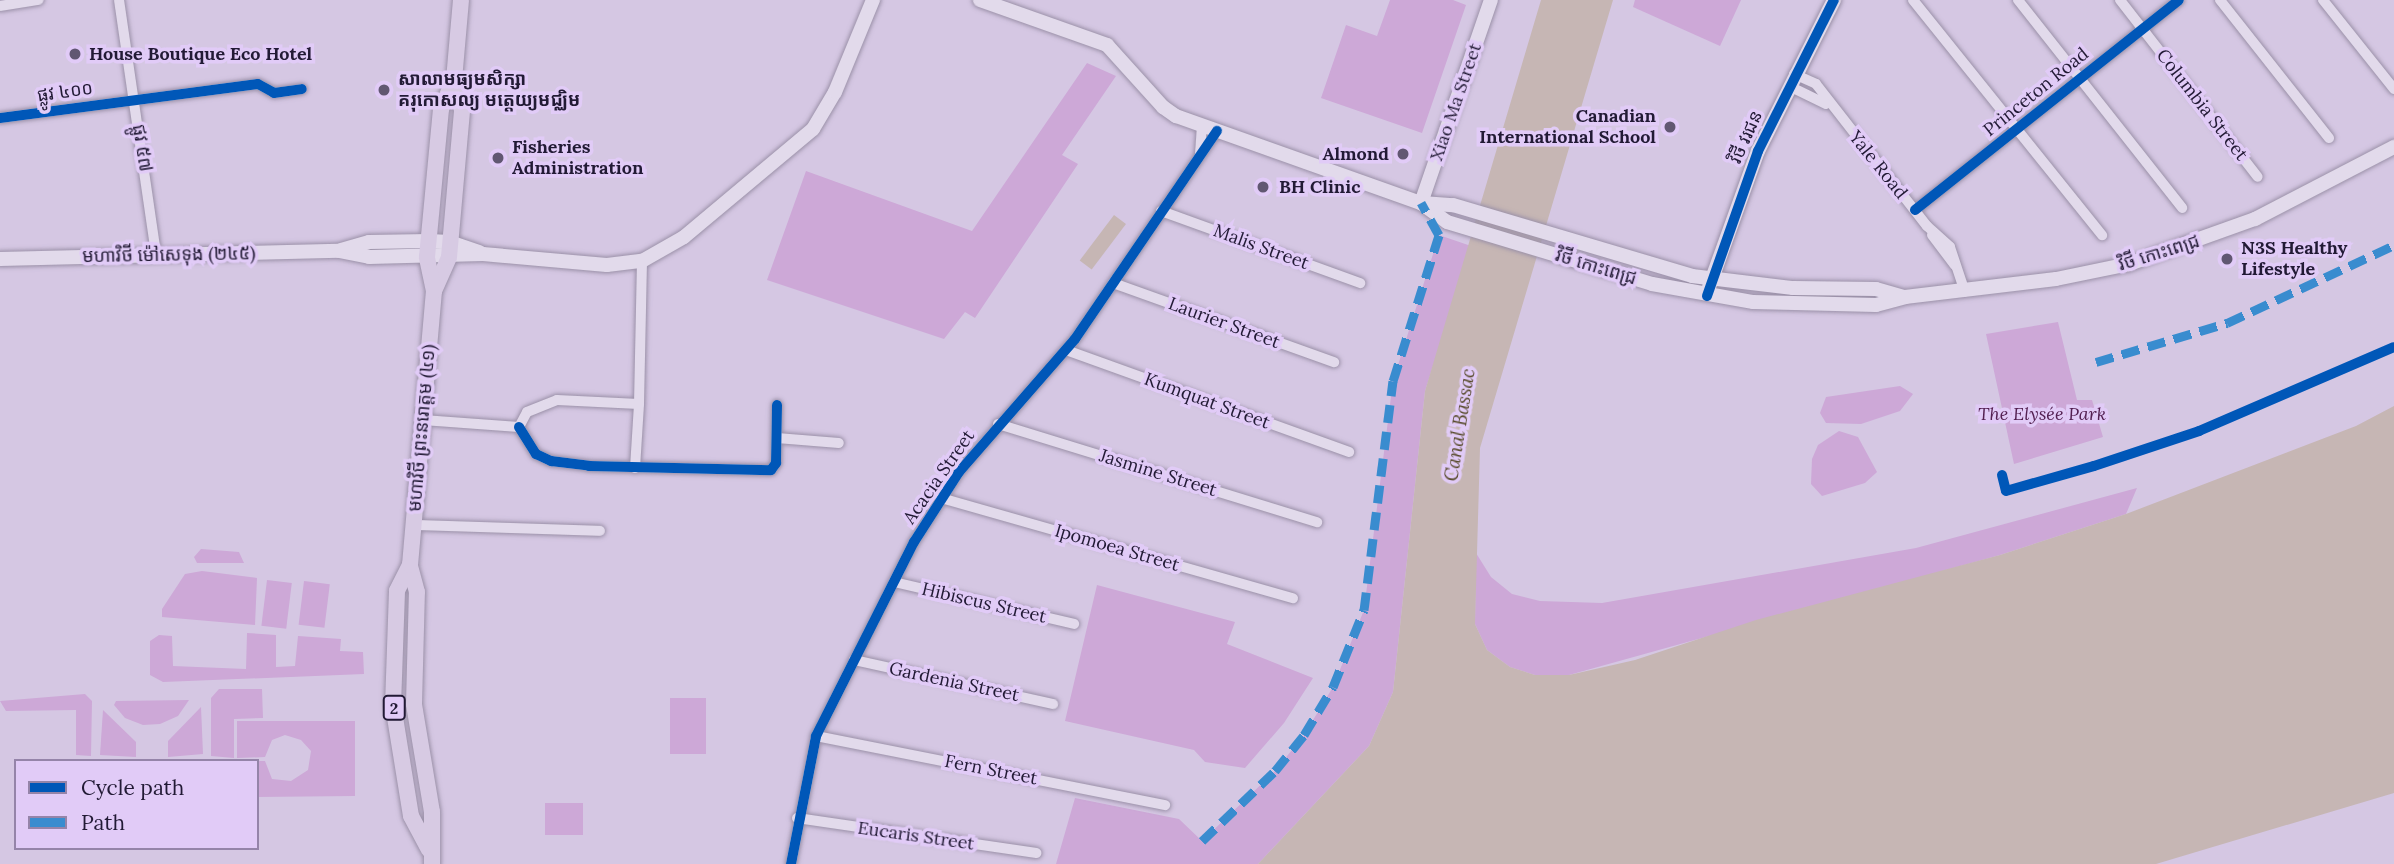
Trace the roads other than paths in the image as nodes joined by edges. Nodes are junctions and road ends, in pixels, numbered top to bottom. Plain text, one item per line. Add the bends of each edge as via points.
1 (38, 0) edge
2 (119, 0) edge
3 (461, 0) edge
4 (873, 0) edge
5 (980, 0) edge
6 (1491, 0) edge
7 (1834, 0) edge
8 (1913, 0) edge
9 (2018, 0) edge
10 (2120, 0) edge
11 (2179, 0) edge
12 (2220, 0) edge
13 (2323, 0) edge
14 (0, 6) edge
15 (2142, 29) junction
16 (2080, 79) junction
17 (454, 80) junction
18 (1791, 80) junction
19 (302, 89) dead end
20 (2394, 89) edge
21 (135, 100) junction
22 (0, 118) edge
23 (1202, 126) junction
24 (2017, 129) junction
25 (1217, 131) junction
26 (2329, 138) dead end
27 (2394, 147) edge
28 (1200, 153) junction
29 (2258, 177) dead end
30 (1421, 203) junction
31 (2182, 208) dead end
32 (1161, 211) junction
33 (1915, 211) junction
34 (2102, 235) dead end
35 (428, 249) junction
36 (449, 250) junction
37 (156, 255) junction
38 (0, 259) edge
39 (642, 261) junction
40 (1710, 279) junction
41 (1113, 283) junction
42 (1360, 283) dead end
43 (434, 291) junction
44 (1965, 292) junction
45 (1707, 296) junction
46 (1905, 297) junction
47 (1066, 350) junction
48 (1335, 362) dead end
49 (639, 404) junction
50 (777, 405) dead end
51 (423, 420) junction
52 (998, 424) junction
53 (519, 427) junction
54 (777, 438) junction
55 (839, 443) dead end
56 (1349, 452) dead end
57 (635, 468) junction
58 (941, 498) junction
59 (1317, 522) dead end
60 (414, 525) junction
61 (600, 531) dead end
62 (894, 582) junction
63 (1293, 598) dead end
64 (1074, 624) dead end
65 (854, 660) junction
66 (1053, 704) dead end
67 (816, 736) junction
68 (1166, 805) dead end
69 (797, 818) junction
70 (1035, 853) dead end
71 (431, 857) edge
72 (791, 864) edge

1 - 14 street
2 - 21 street, ផ្លូវ ៥៧
3 - 17 main road, មហាវិថី ព្រះនរោត្តម (៤១) / 2
4 - 39 main road via 835,92 813,129 684,237
5 - 23 main road, វិថី កោះពេជ្រ via 1107,45 1163,107
6 - 30 main road, Xiao Ma Street
7 - 18 main road, វិថី វរជន
8 - 24 street
9 - 16 street
10 - 15 street, Columbia Street
11 - 15 street, Princeton Road
12 - 26 street
13 - 20 street
15 - 16 street, Princeton Road
15 - 29 street, Columbia Street
16 - 24 street, Princeton Road
16 - 31 street
17 - 35 main road, មហាវិថី ព្រះនរោត្តម (៤១) / 2 via 442,109
17 - 36 main road, មហាវិថី ព្រះនរោត្តម (៤១) / 2 via 462,110
18 - 33 street, Yale Road via 1816,84
18 - 40 main road, វិថី វរជន
19 - 21 street, ផ្លូវ ៤០០ via 275,93 258,84
21 - 22 street, ផ្លូវ ៤០០
21 - 37 street, ផ្លូវ ៥៧
23 - 25 main road, វិថី កោះពេជ្រ
23 - 28 street, Acacia Street
24 - 33 street, Princeton Road
24 - 34 street
25 - 28 street, Acacia Street
25 - 30 main road, វិថី កោះពេជ្រ
27 - 44 main road, វិថី កោះពេជ្រ via 2315,191 2191,244 2085,274
28 - 32 street, Acacia Street
30 - 40 main road, វិថី កោះពេជ្រ via 1453,205
30 - 45 main road, វិថី កោះពេជ្រ via 1447,222
32 - 41 street, Acacia Street
32 - 42 street, Malis Street
33 - 44 street, Yale Road via 1950,247
35 - 36 main road, មហាវិថី ម៉ៅសេទុង (២៤៥)
35 - 37 main road, មហាវិថី ម៉ៅសេទុង (២៤៥) via 369,242 339,251
35 - 43 main road, មហាវិថី ព្រះនរោត្តម (៤១) / 2
36 - 39 main road, មហាវិថី ម៉ៅសេទុង (២៤៥) via 607,265
36 - 43 main road, មហាវិថី ព្រះនរោត្តម (៤១) / 2
37 - 38 main road, មហាវិថី ម៉ៅសេទុង (២៤៥)
39 - 49 street
40 - 45 main road, វិថី វរជន
40 - 46 main road, វិថី កោះពេជ្រ via 1793,288 1876,289
41 - 47 street, Acacia Street
41 - 48 street, Laurier Street
43 - 51 main road, មហាវិថី ព្រះនរោត្តម (៤១) / 2
44 - 46 main road, វិថី កោះពេជ្រ
45 - 46 main road, វិថី កោះពេជ្រ via 1830,306 1876,305
47 - 52 street, Acacia Street
47 - 56 street, Kumquat Street
49 - 53 street via 557,400 527,412
49 - 57 street
50 - 54 street
51 - 53 street
51 - 60 main road, មហាវិថី ព្រះនរោត្តម (៤១) / 2
52 - 58 street, Acacia Street
52 - 59 street, Jasmine Street
53 - 57 street via 536,454 551,461
54 - 55 street
54 - 57 street via 776,463 771,470
58 - 62 street, Acacia Street
58 - 63 street, Ipomoea Street
60 - 61 street
60 - 71 main road, មហាវិថី ព្រះនរោត្តម (៤១) / 2 via 410,565 397,591 392,679 411,816
62 - 64 street, Hibiscus Street
62 - 65 street, Acacia Street
65 - 66 street, Gardenia Street
65 - 67 street, Acacia Street
67 - 68 street, Fern Street
67 - 69 street, Acacia Street
69 - 70 street, Eucaris Street
69 - 72 street, Acacia Street

